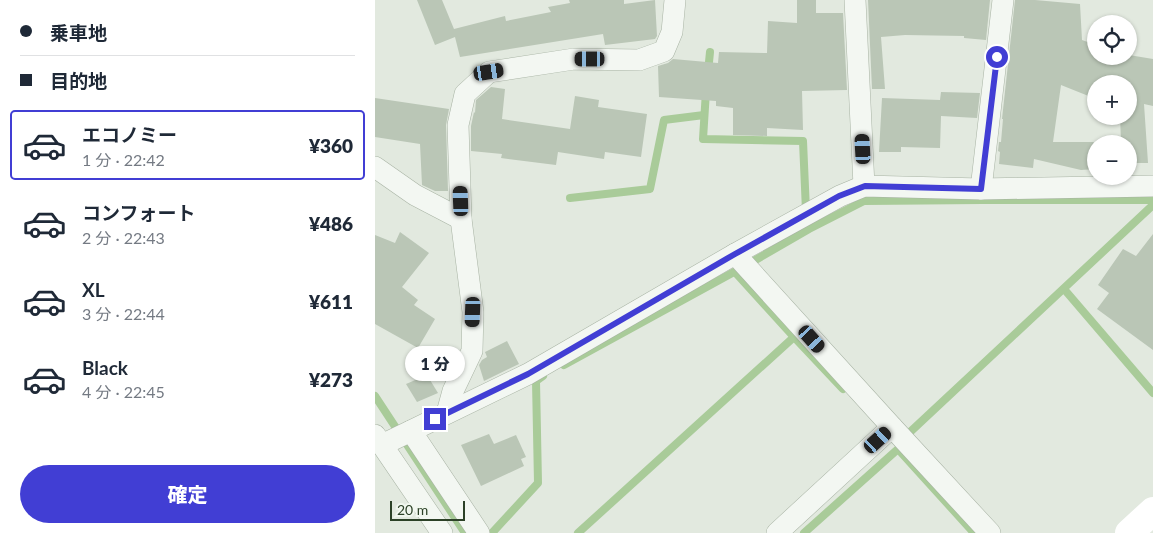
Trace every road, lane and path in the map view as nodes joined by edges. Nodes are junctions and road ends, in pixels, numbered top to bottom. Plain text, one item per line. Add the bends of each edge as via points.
1 (675, 0) edge
2 (855, 0) edge
3 (1003, 0) edge
4 (375, 167) edge
5 (865, 186) junction
6 (1153, 186) edge
7 (981, 189) junction
8 (461, 220) junction
9 (735, 254) junction
10 (447, 413) junction
11 (892, 427) junction
12 (411, 431) junction
13 (378, 440) edge
14 (1153, 511) edge
15 (443, 533) edge
16 (479, 533) edge
17 (777, 533) edge
18 (990, 533) edge
19 (1129, 533) edge

1 - 8 street via 672,32 664,51 639,60 574,59 489,72 465,94 457,125
2 - 5 street
3 - 7 street
4 - 8 street via 415,195
5 - 7 street
5 - 9 street via 839,196
6 - 7 street
8 - 10 street via 473,312 472,351 453,391
9 - 10 street via 528,374
9 - 11 street
10 - 12 street
11 - 17 street
11 - 18 street
12 - 13 street
12 - 16 street
13 - 15 street
14 - 19 main road

